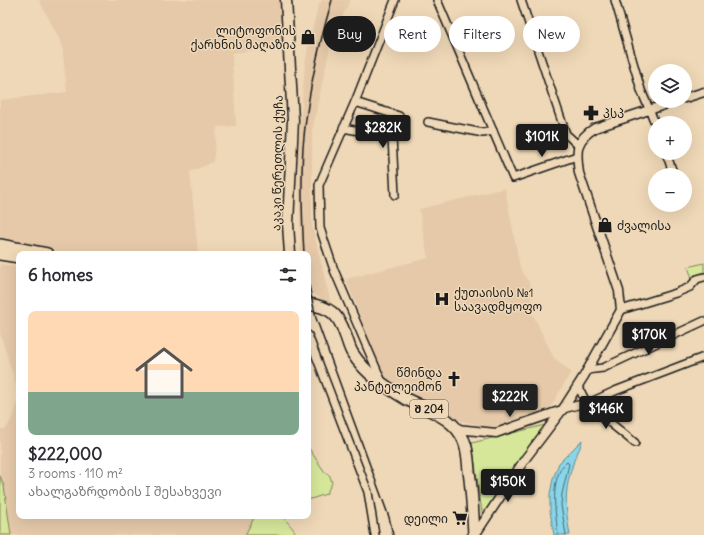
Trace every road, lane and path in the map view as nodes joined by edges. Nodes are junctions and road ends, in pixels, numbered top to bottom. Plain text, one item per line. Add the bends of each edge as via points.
1 (286, 0) edge
2 (395, 0) edge
3 (437, 0) edge
4 (521, 0) edge
5 (615, 0) edge
6 (704, 92) edge
7 (692, 96) edge
8 (355, 102) junction
9 (653, 108) edge
10 (650, 109) junction
11 (399, 116) dead end
12 (652, 116) edge
13 (428, 122) dead end
14 (343, 128) junction
15 (493, 131) junction
16 (578, 145) junction
17 (577, 156) junction
18 (396, 195) dead end
19 (0, 246) edge
20 (29, 251) edge
21 (290, 251) edge
22 (0, 254) edge
23 (16, 257) edge
24 (704, 277) edge
25 (311, 305) edge
26 (621, 310) junction
27 (704, 321) edge
28 (311, 343) edge
29 (704, 357) edge
30 (587, 370) junction
31 (383, 384) junction
32 (578, 386) junction
33 (588, 404) junction
34 (563, 409) junction
35 (457, 429) junction
36 (635, 443) dead end
37 (375, 535) edge
38 (474, 535) edge

1 - 21 main road, აკაკი წერეთლის ქუჩა via 293,120 288,224
2 - 8 street
3 - 15 street
4 - 16 street via 566,134
5 - 10 street
6 - 7 street
8 - 11 street
8 - 14 street
9 - 10 street
10 - 12 street
10 - 16 street via 595,128 587,133
13 - 15 street via 483,133
14 - 18 street via 392,137
14 - 31 street via 318,185 320,228 331,263
15 - 17 street via 513,178
16 - 17 street
17 - 26 street via 582,184 619,291
19 - 20 main road
22 - 23 main road
24 - 26 street via 676,294
25 - 31 main road, შ 204 via 332,312 340,321 352,353 372,376
26 - 30 street
27 - 30 street via 603,368
28 - 37 street via 368,492
29 - 33 street
30 - 32 street
31 - 35 main road, შ 204 via 445,418
32 - 33 street
32 - 34 street
33 - 34 street
33 - 36 street
34 - 35 street via 496,433
34 - 38 street via 525,459
35 - 38 main road, შ 204 via 464,440 468,458

